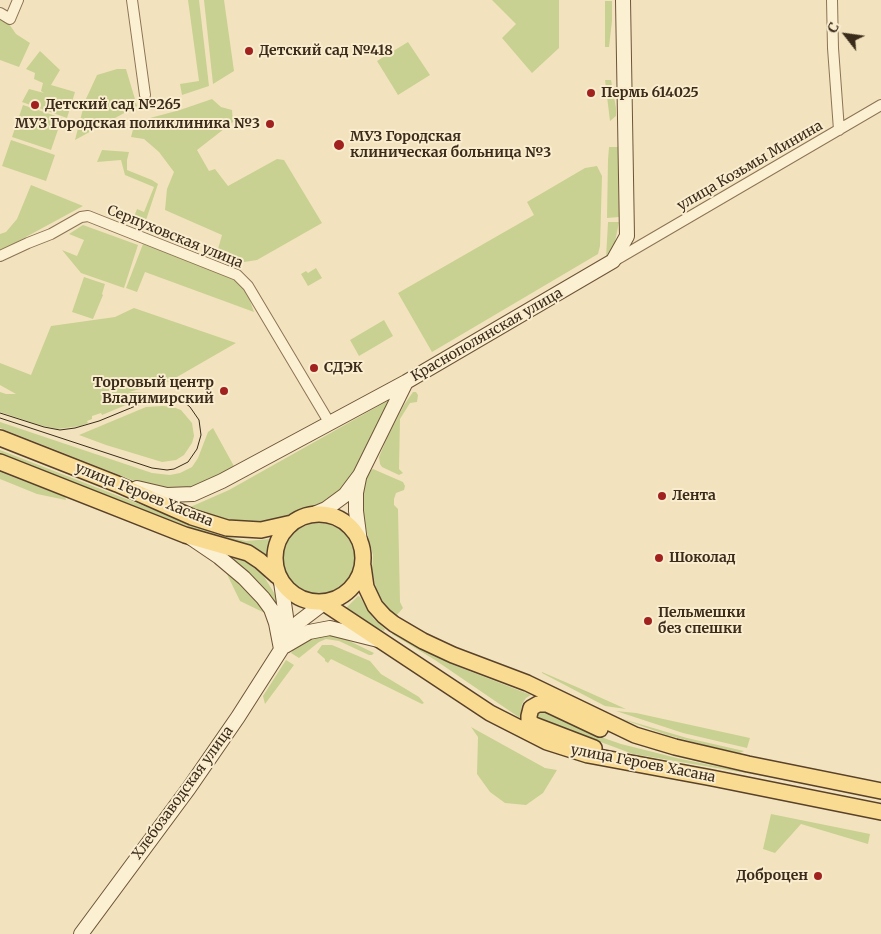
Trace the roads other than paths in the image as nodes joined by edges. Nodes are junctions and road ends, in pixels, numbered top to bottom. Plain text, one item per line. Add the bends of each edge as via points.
1 (18, 0) edge
2 (132, 0) edge
3 (623, 0) edge
4 (832, 0) edge
5 (0, 13) edge
6 (145, 96) dead end
7 (881, 105) edge
8 (839, 130) junction
9 (627, 236) junction
10 (640, 245) junction
11 (0, 256) edge
12 (613, 261) junction
13 (406, 382) junction
14 (329, 422) junction
15 (0, 438) edge
16 (0, 462) edge
17 (360, 475) junction
18 (118, 484) junction
19 (314, 514) junction
20 (292, 523) junction
21 (185, 534) junction
22 (360, 542) junction
23 (363, 566) junction
24 (279, 579) junction
25 (324, 603) junction
26 (383, 642) junction
27 (280, 649) junction
28 (635, 735) junction
29 (623, 762) junction
30 (881, 791) edge
31 (881, 812) edge
32 (81, 934) edge

1 - 5 street via 10,19
2 - 6 street
3 - 9 main road
4 - 8 street, улица Козьмы Минина
7 - 8 street
8 - 10 street, улица Козьмы Минина
9 - 10 street
9 - 12 main road
10 - 12 street, улица Козьмы Минина
11 - 14 street, Серпуховская улица via 88,216 237,275 248,286
12 - 13 main road, Краснополянская улица
13 - 14 main road, Краснополянская улица
13 - 17 main road
14 - 18 main road, Краснополянская улица via 193,494 166,495
15 - 18 main road, улица Героев Хасана
16 - 21 main road, улица Героев Хасана
17 - 19 main road via 346,495
17 - 22 main road via 356,511
18 - 20 main road, улица Героев Хасана via 192,517 227,528 260,530
19 - 20 main road
19 - 22 main road via 338,518 351,528
20 - 24 main road via 277,543 274,559
21 - 24 main road, улица Героев Хасана via 248,553
21 - 27 main road via 219,557 263,598 273,616
22 - 23 main road
23 - 25 main road via 357,581 346,593
23 - 28 main road, улица Героев Хасана via 366,587 375,606 394,624 453,655 534,687
24 - 25 main road via 292,594 307,601
24 - 27 main road via 286,617
25 - 26 main road, улица Героев Хасана
25 - 27 main road, Хлебозаводская улица via 299,622
26 - 27 main road via 325,628 309,632
26 - 29 main road, улица Героев Хасана via 518,729 571,750
27 - 32 main road, Хлебозаводская улица via 189,788
28 - 29 main road via 605,731 547,704 531,708 529,721 534,725
28 - 30 main road, улица Героев Хасана via 748,764
29 - 31 main road, улица Героев Хасана

